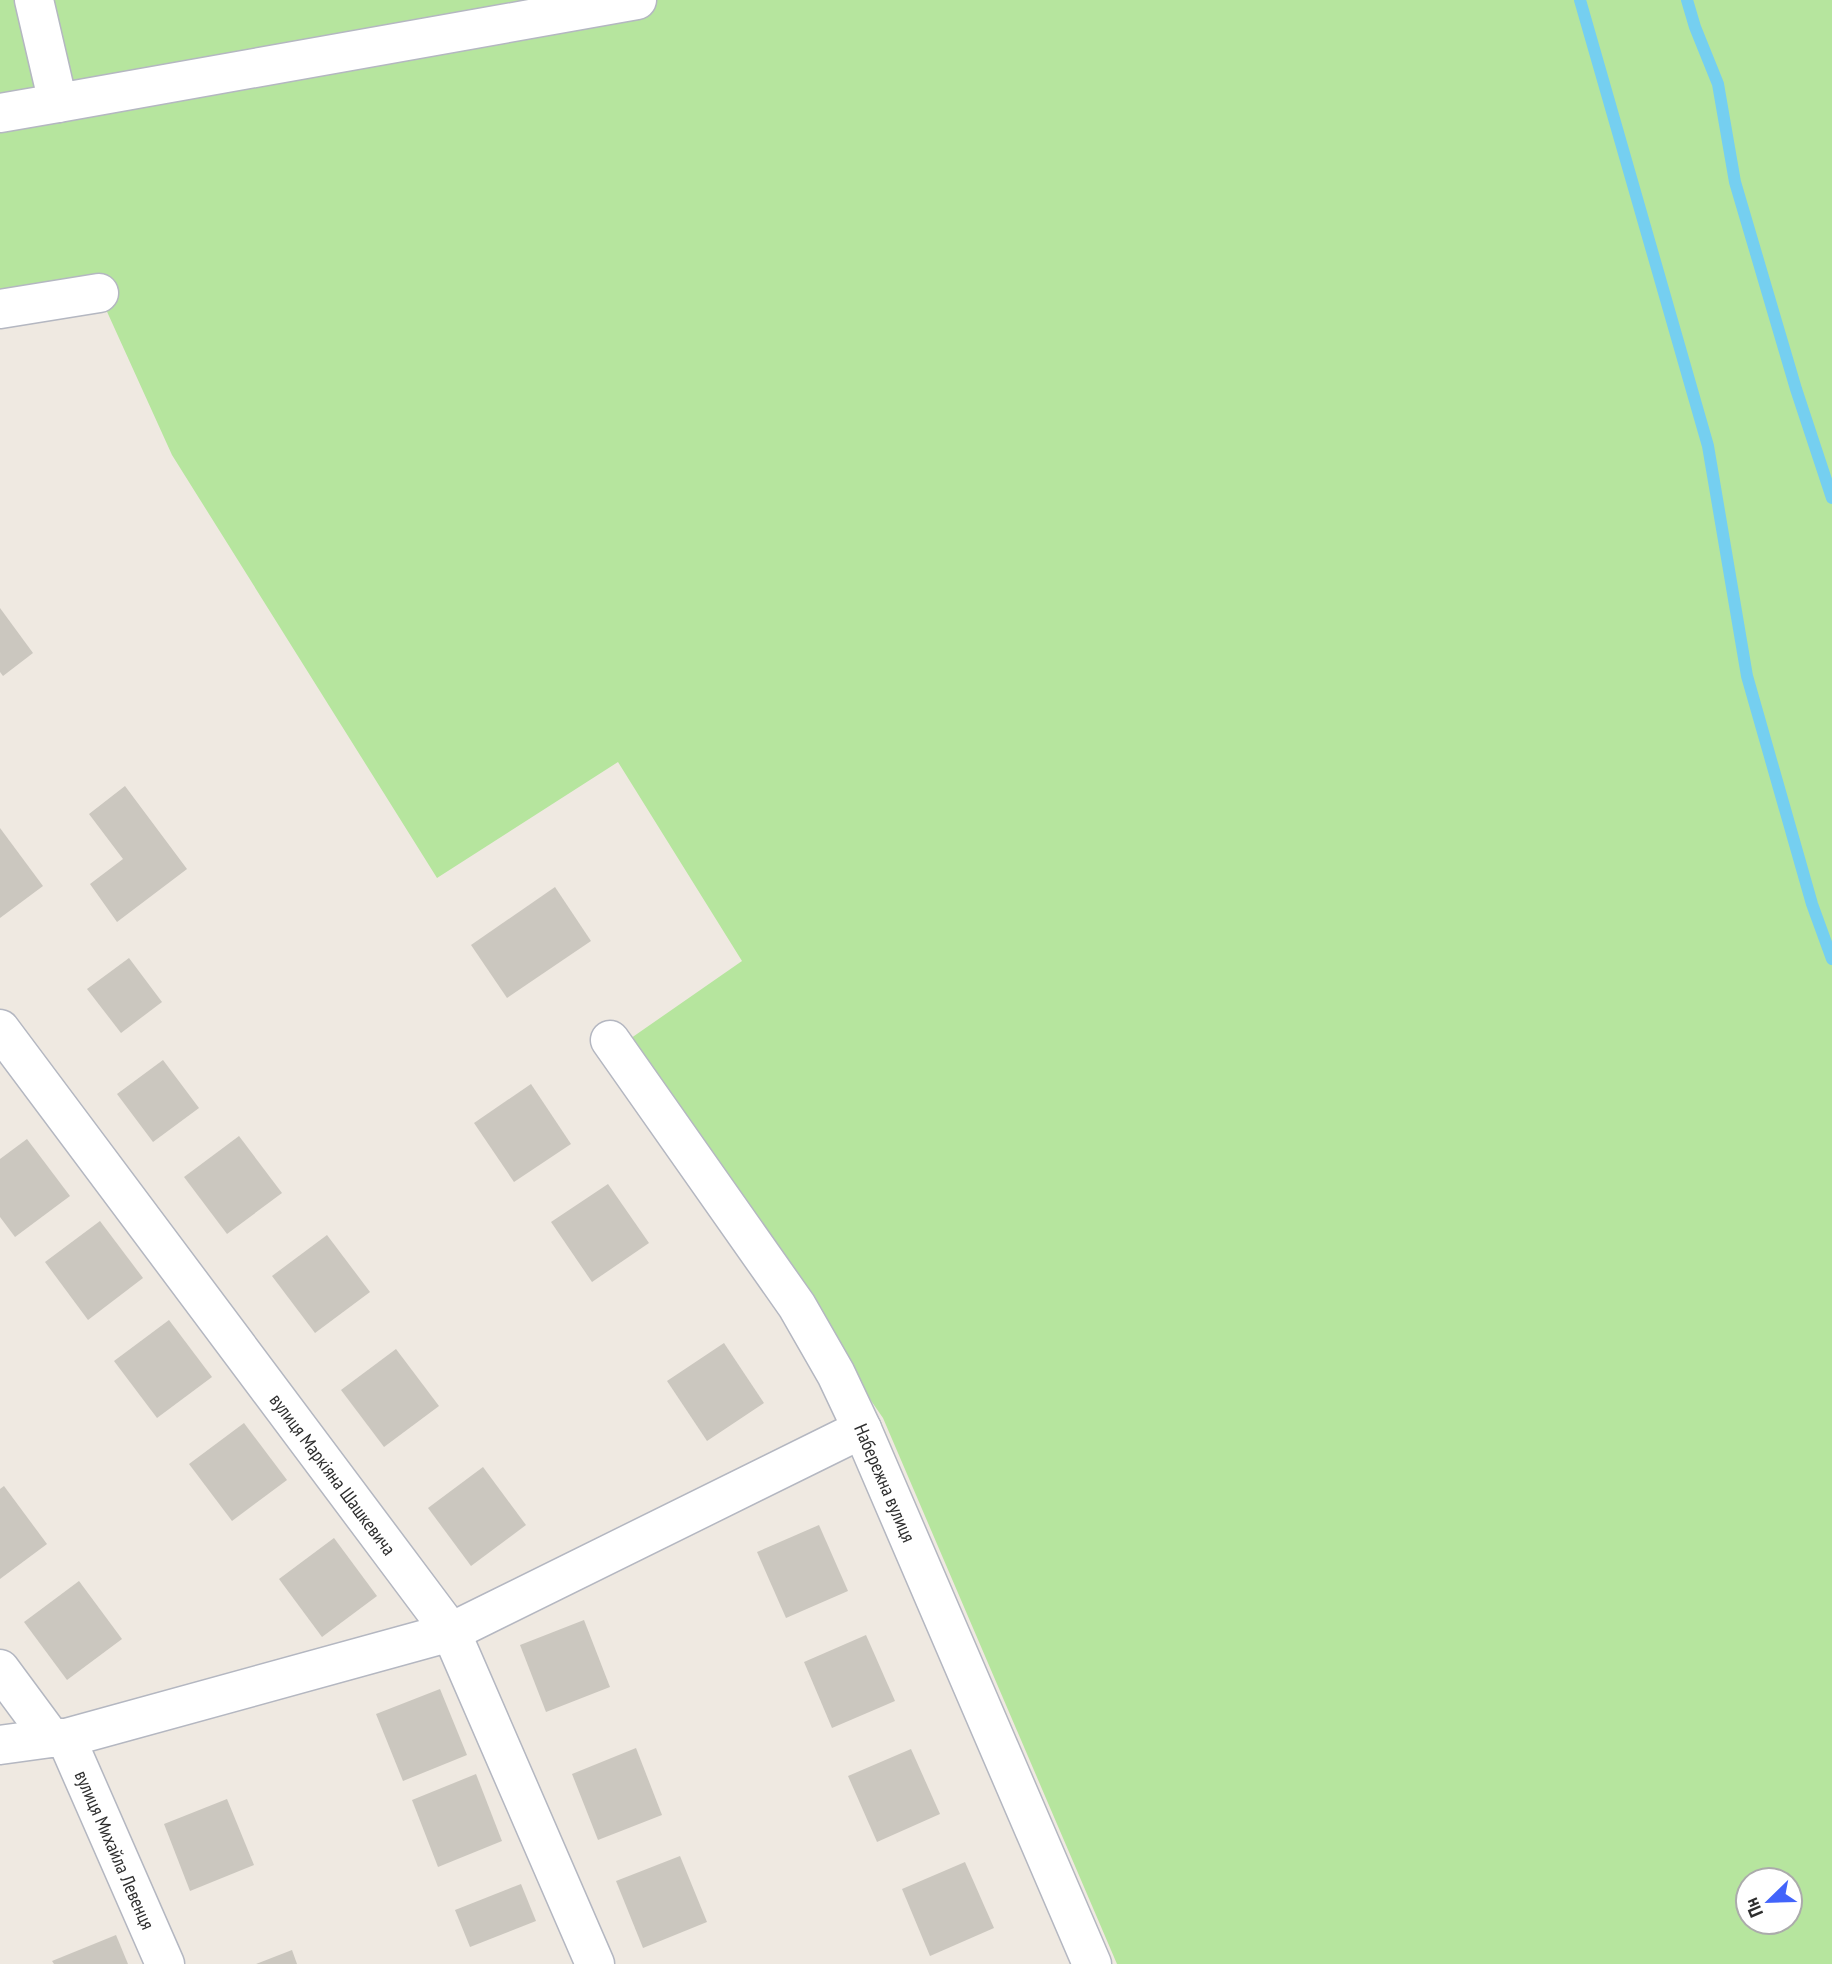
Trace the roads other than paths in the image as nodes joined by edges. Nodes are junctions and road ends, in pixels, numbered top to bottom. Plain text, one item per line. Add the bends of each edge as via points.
1 (34, 0) edge
2 (637, 0) edge
3 (58, 103) junction
4 (0, 113) edge
5 (99, 293) dead end
6 (0, 309) edge
7 (0, 1029) edge
8 (610, 1040) dead end
9 (862, 1429) junction
10 (450, 1632) junction
11 (0, 1669) edge
12 (58, 1738) junction
13 (0, 1745) edge
14 (165, 1964) edge
15 (594, 1964) edge
16 (1092, 1964) edge

1 - 3 street
2 - 3 street
3 - 4 street
5 - 6 street
7 - 10 street, вулиця Маркіяна Шашкевича
8 - 9 street, Набережна вулиця via 797,1306
9 - 10 street
9 - 16 street, Набережна вулиця
10 - 12 street
10 - 15 street, вулиця Маркіяна Шашкевича
11 - 12 street, вулиця Михайла Левенця
12 - 13 street
12 - 14 street, вулиця Михайла Левенця

